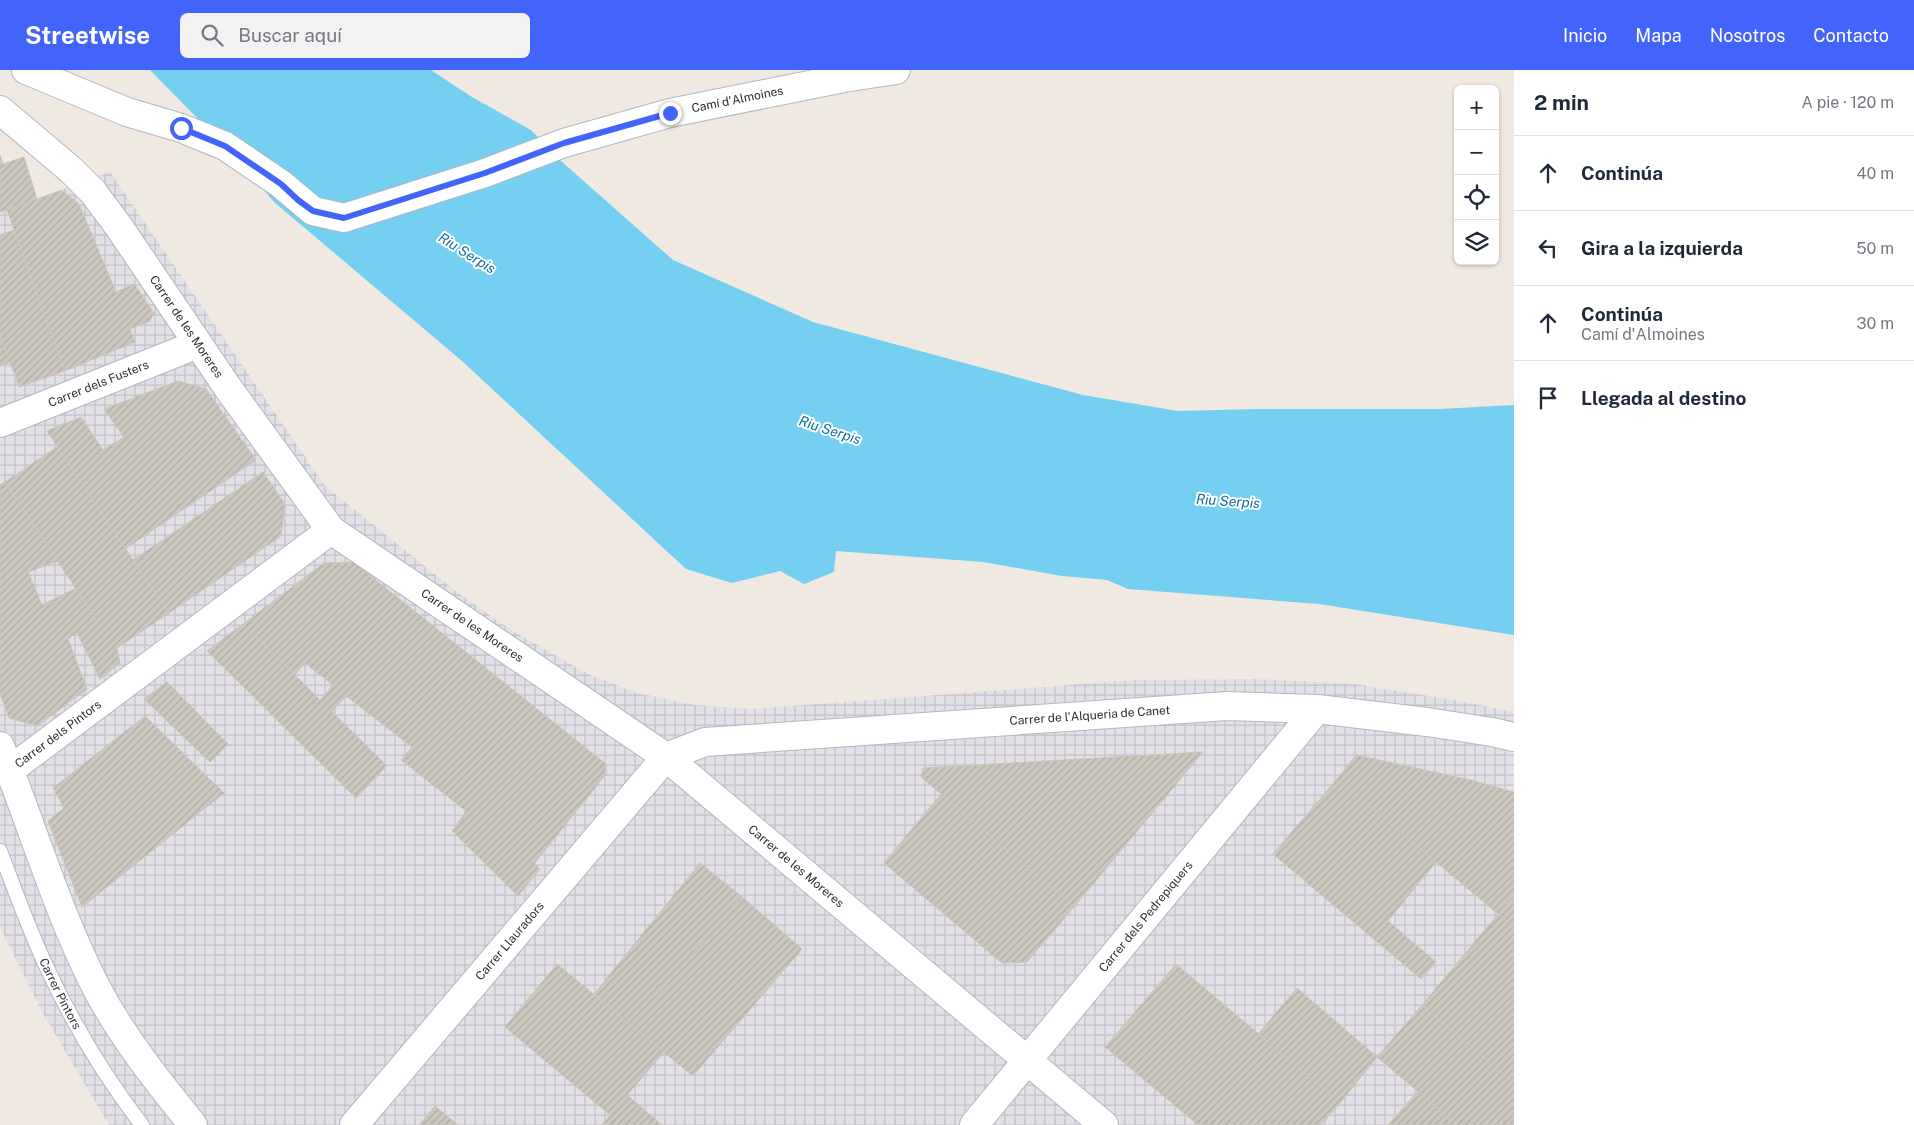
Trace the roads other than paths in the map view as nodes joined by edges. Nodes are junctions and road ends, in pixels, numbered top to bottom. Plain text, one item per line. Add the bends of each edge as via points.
1 (26, 70) edge
2 (896, 70) edge
3 (0, 110) edge
4 (198, 344) junction
5 (0, 423) edge
6 (332, 530) junction
7 (1318, 709) junction
8 (1514, 737) edge
9 (666, 757) junction
10 (5, 758) edge
11 (0, 851) edge
12 (1028, 1061) junction
13 (142, 1125) edge
14 (193, 1125) edge
15 (354, 1125) edge
16 (974, 1125) edge
17 (1104, 1125) edge

1 - 2 street, Camí d'Almoines via 128,112 225,146 281,184 313,211 344,218 485,173 553,147 670,113
3 - 4 street, Carrer de les Moreres via 93,192
4 - 5 street, Carrer dels Fusters
4 - 6 street, Carrer de les Moreres
6 - 9 street, Carrer de les Moreres
6 - 10 street, Carrer dels Pintors
7 - 8 street, Carrer de l'Alqueria de Canet via 1427,722
7 - 9 street, Carrer de l'Alqueria de Canet via 1226,706 714,741
7 - 12 street, Carrer dels Pedrepiquers
9 - 12 street, Carrer de les Moreres
9 - 15 street, Carrer Llauradors
10 - 14 street, Carrer dels Pintors via 67,922 98,989 130,1042
11 - 13 lane, Carrer Pintors via 30,930 70,1013 115,1088
12 - 16 street, Carrer dels Pedrepiquers
12 - 17 street, Carrer de les Moreres

